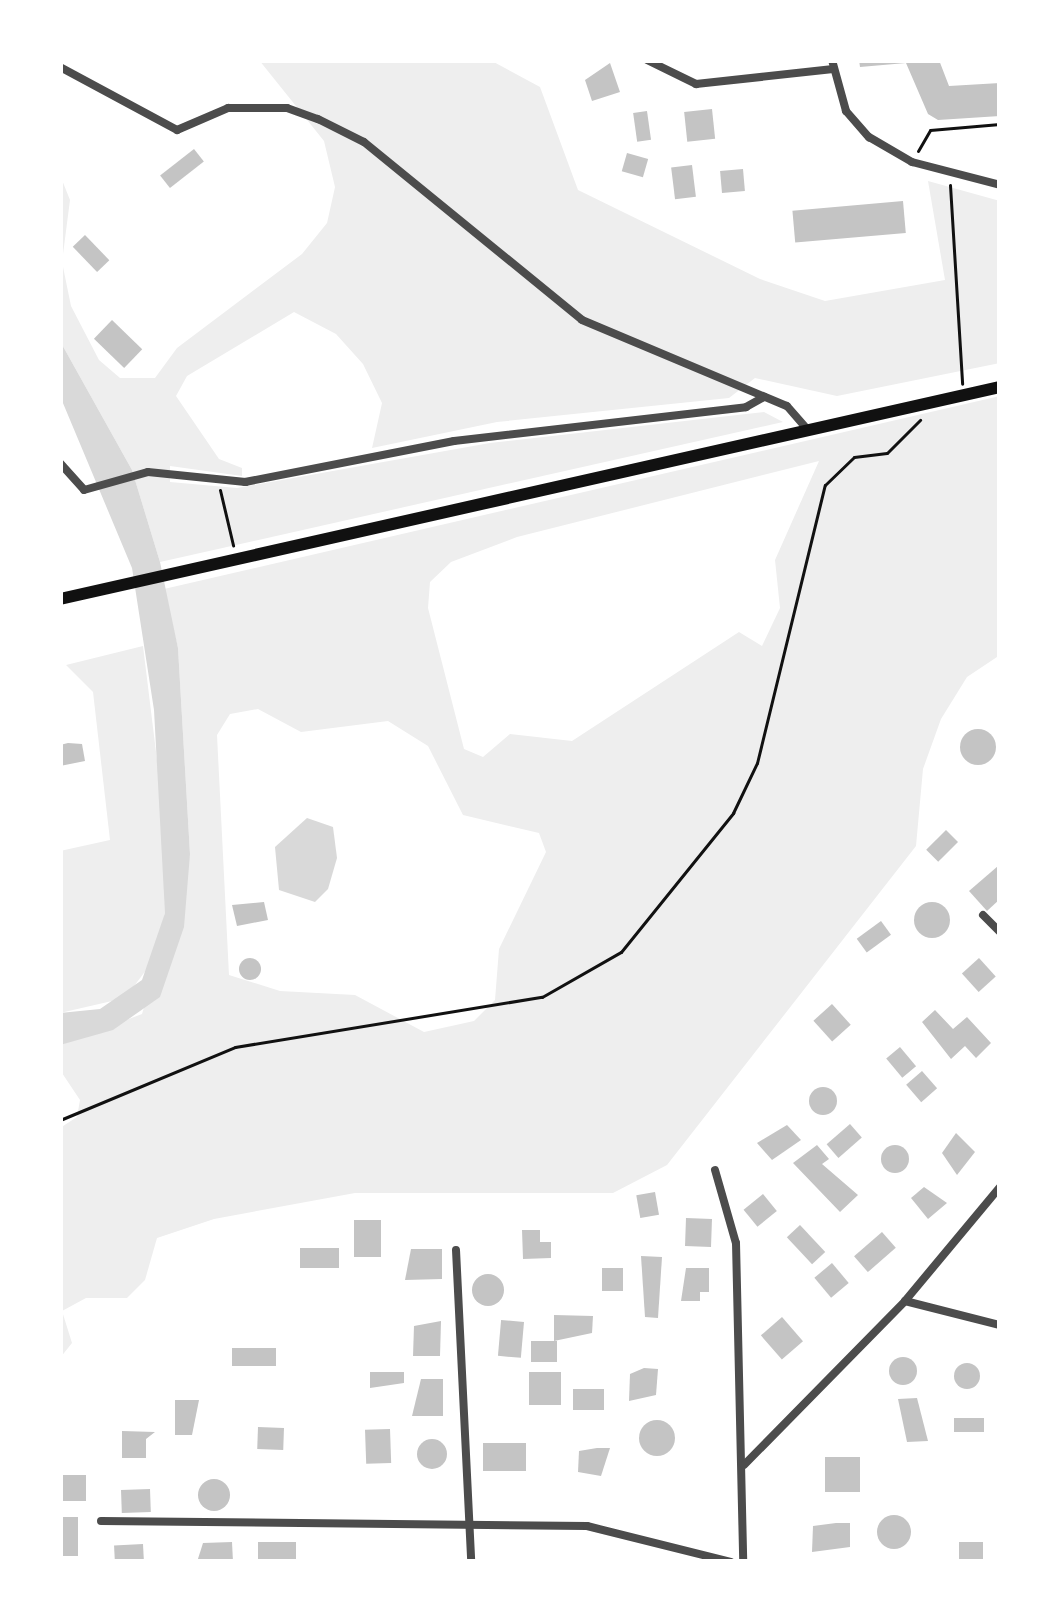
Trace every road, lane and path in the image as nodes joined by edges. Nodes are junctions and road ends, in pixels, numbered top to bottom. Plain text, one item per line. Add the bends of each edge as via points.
1 (647, 60) edge
2 (832, 65) edge
3 (60, 67) edge
4 (1000, 124) edge
5 (917, 152) dead end
6 (950, 183) dead end
7 (1000, 185) edge
8 (1000, 386) edge
9 (964, 395) junction
10 (765, 396) junction
11 (926, 414) dead end
12 (807, 429) junction
13 (60, 463) edge
14 (220, 489) dead end
15 (233, 552) junction
16 (60, 598) edge
17 (983, 915) dead end
18 (1000, 932) edge
19 (60, 1120) edge
20 (715, 1170) dead end
21 (1000, 1187) edge
22 (456, 1250) dead end
23 (905, 1300) junction
24 (1000, 1325) edge
25 (742, 1466) junction
26 (100, 1521) dead end
27 (473, 1522) junction
28 (471, 1562) edge
29 (731, 1562) edge
30 (743, 1562) edge

1 - 2 street via 696,84
2 - 7 street via 846,111 868,137 912,162
3 - 10 street via 177,130 228,108 287,108 318,118 364,142 582,320
4 - 5 path via 930,130
6 - 9 path
8 - 9 main road
9 - 12 main road
10 - 12 street via 798,411
10 - 13 street via 746,406 491,435 245,482 129,476 77,489
11 - 19 path via 887,453 854,458 825,485 757,764 733,814 621,952 542,997 235,1047
12 - 15 main road
14 - 15 path
15 - 16 main road
17 - 18 street
20 - 25 street via 736,1244
21 - 23 street
22 - 27 street
23 - 24 street
23 - 25 street
25 - 30 street
26 - 27 street
27 - 28 street
27 - 29 street via 587,1526

